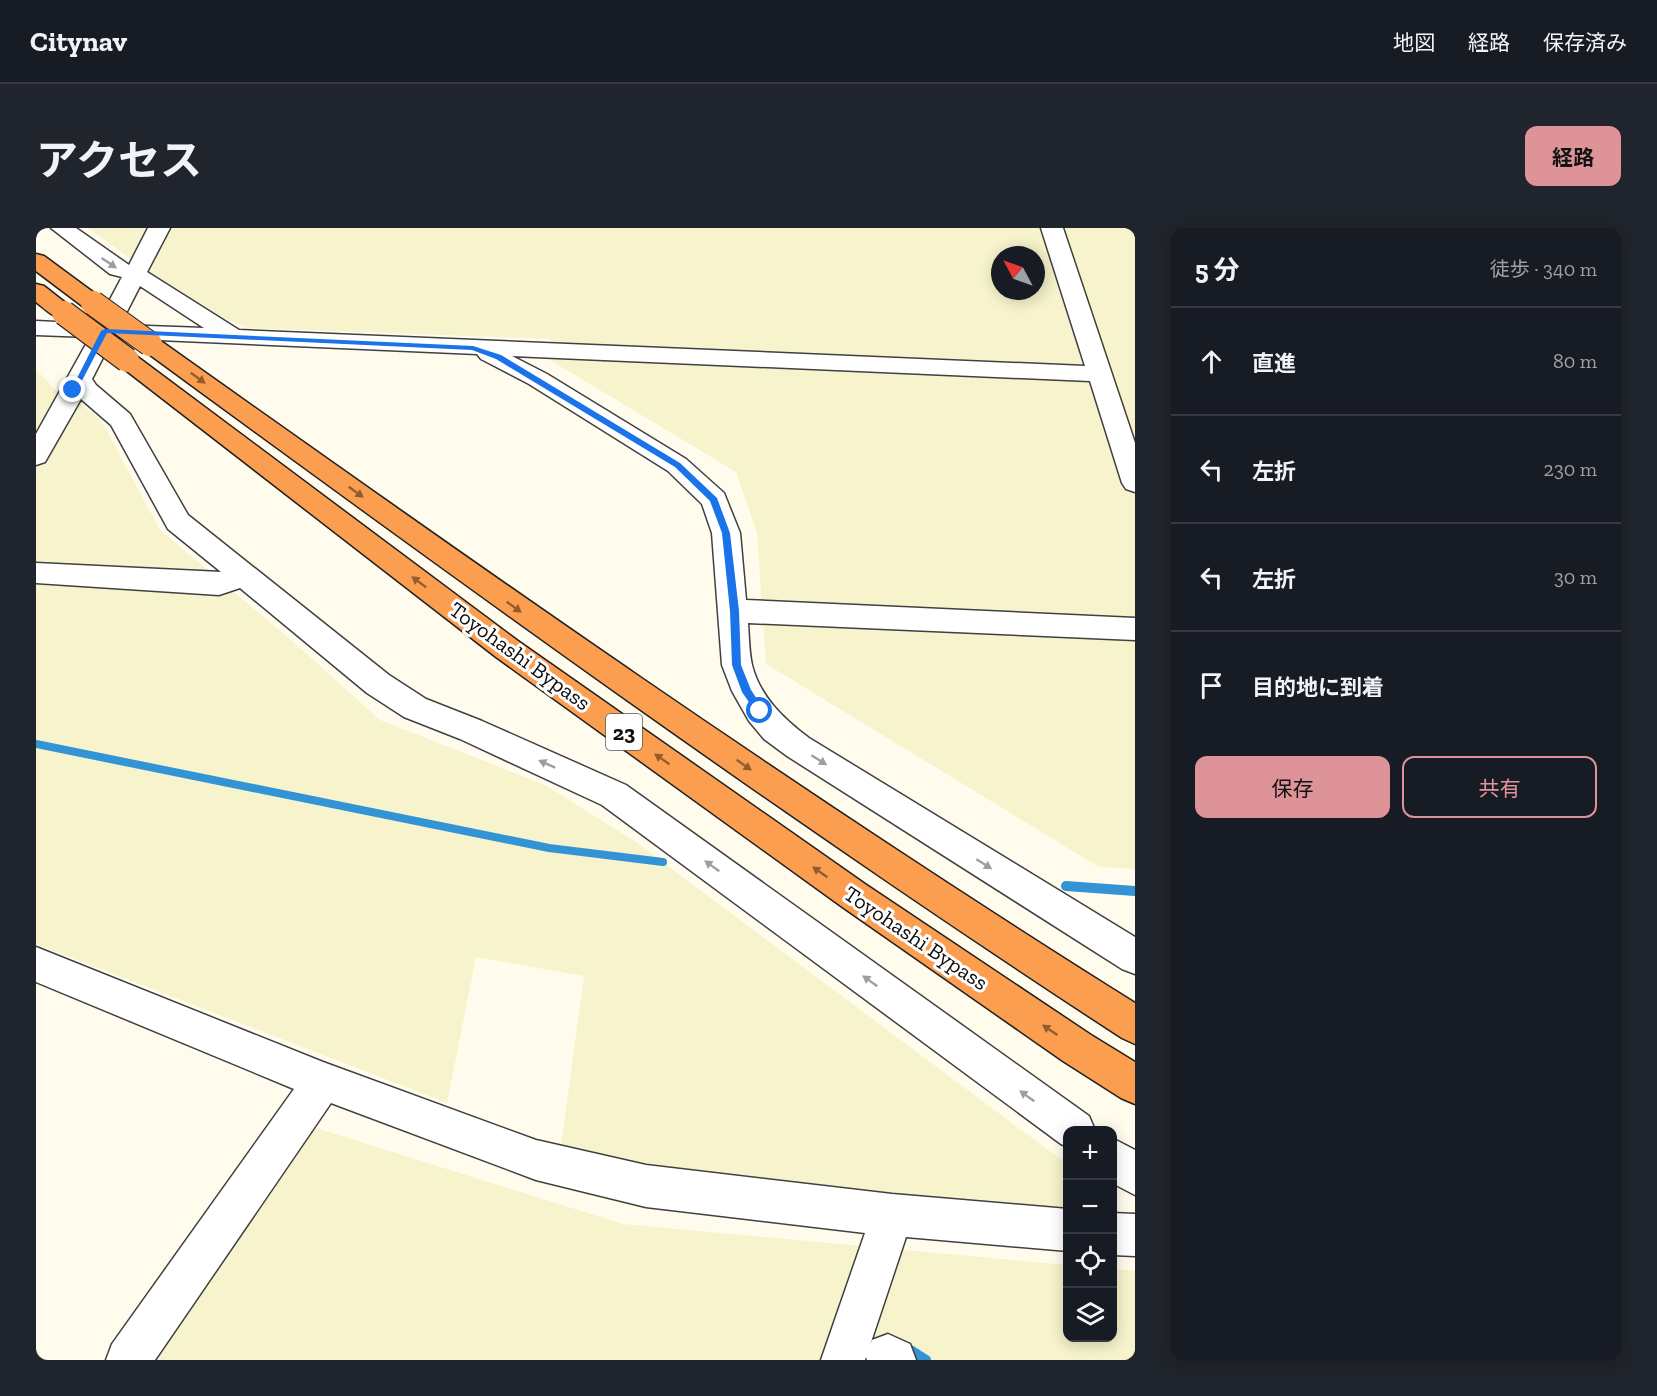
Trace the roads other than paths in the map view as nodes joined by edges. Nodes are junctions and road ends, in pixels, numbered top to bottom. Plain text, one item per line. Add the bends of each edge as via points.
1 (62, 228) edge
2 (159, 228) edge
3 (1052, 228) edge
4 (36, 261) edge
5 (134, 273) junction
6 (36, 291) edge
7 (36, 328) edge
8 (105, 331) junction
9 (235, 338) junction
10 (473, 348) junction
11 (139, 352) junction
12 (1100, 374) junction
13 (80, 379) junction
14 (36, 456) edge
15 (1135, 483) edge
16 (36, 573) edge
17 (245, 576) junction
18 (734, 611) junction
19 (1135, 629) edge
20 (1135, 957) edge
21 (36, 964) edge
22 (1135, 1025) edge
23 (1077, 1048) junction
24 (323, 1081) junction
25 (1135, 1084) edge
26 (1135, 1091) edge
27 (1068, 1126) edge
28 (1117, 1161) edge
29 (1135, 1174) edge
30 (892, 1215) junction
31 (1063, 1230) edge
32 (1117, 1234) edge
33 (1135, 1235) edge
34 (128, 1360) edge
35 (843, 1360) edge

1 -> 5 street via 118,269
2 - 5 street
3 - 12 street
4 - 11 highway, Toyohashi Bypass / 23, bridge via 93,303
5 - 8 street
5 - 9 street
6 - 11 highway, Toyohashi Bypass / 23, bridge via 64,313
7 - 8 street
8 - 9 street
8 - 13 street
9 - 10 street
10 - 12 street
10 - 18 street via 538,380 677,465 701,486 714,500 726,533
11 -> 22 highway, Toyohashi Bypass / 23 via 977,926
23 -> 11 highway, Toyohashi Bypass / 23 via 853,895 507,649
12 - 15 street
13 - 14 street
13 - 17 street via 86,390 121,420 178,522
16 - 17 street via 219,584
27 -> 17 street via 614,795 415,708 378,684
18 - 19 street
18 -> 20 street via 737,665 747,692 775,730 1034,897
21 - 24 street
23 - 25 highway, Toyohashi Bypass / 23
23 - 26 highway, 23
24 - 30 street via 536,1160 646,1186
24 - 34 street
28 - 29 street
30 - 31 street
30 - 35 street
32 - 33 street

